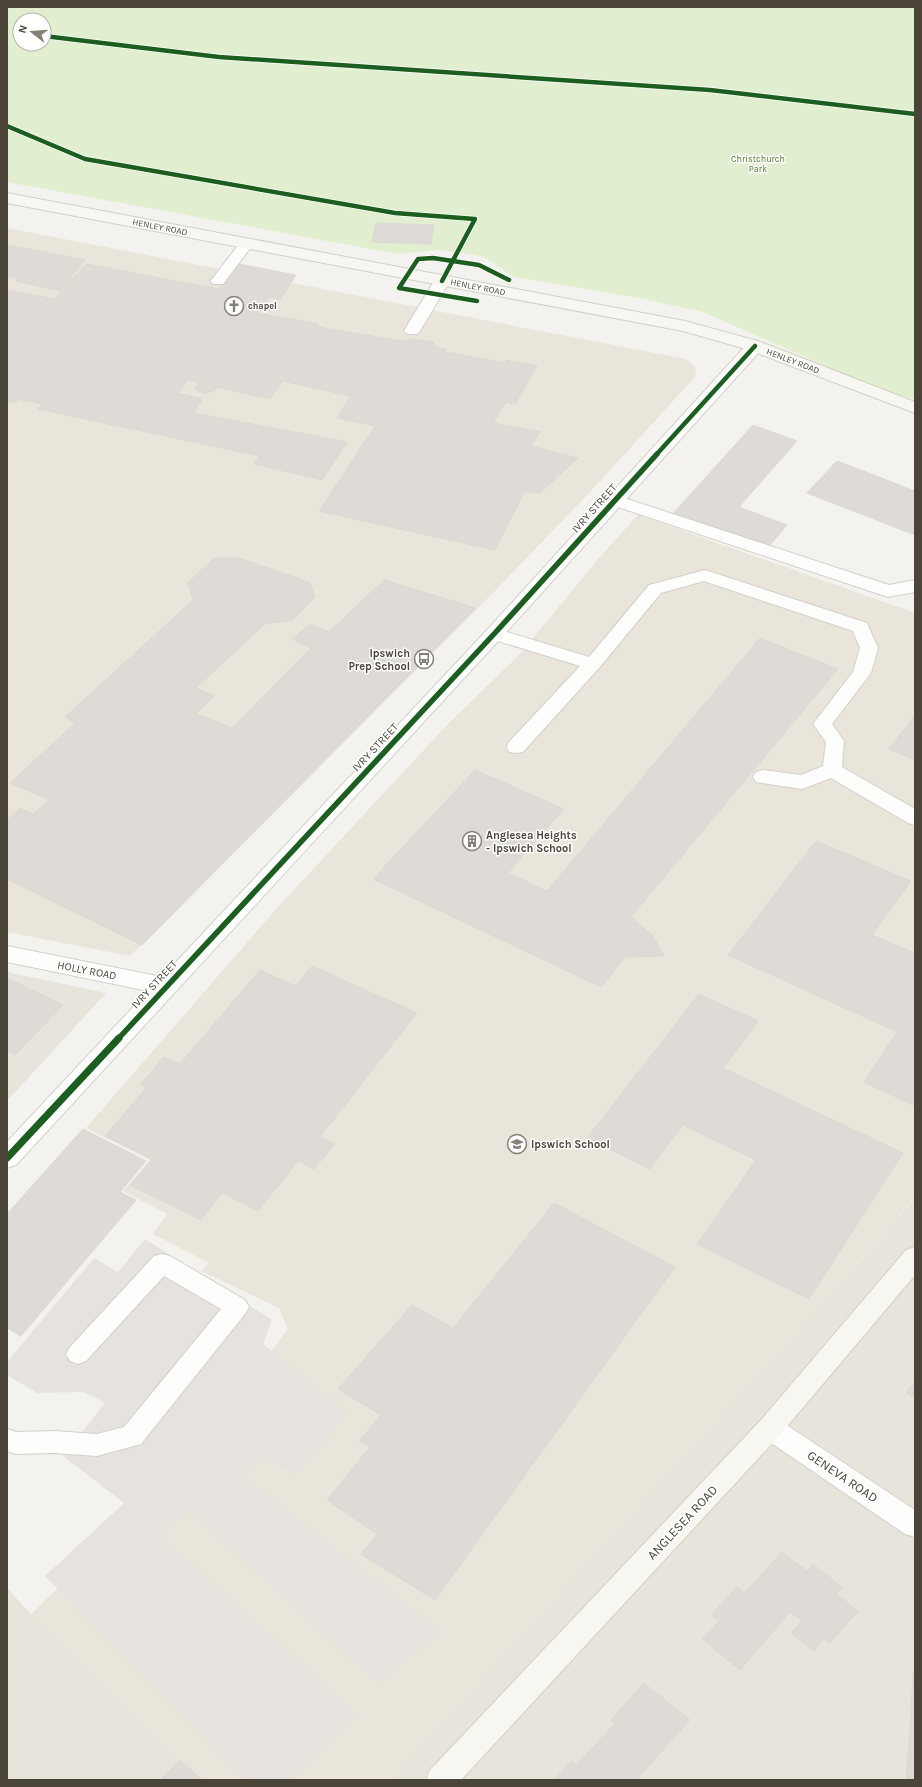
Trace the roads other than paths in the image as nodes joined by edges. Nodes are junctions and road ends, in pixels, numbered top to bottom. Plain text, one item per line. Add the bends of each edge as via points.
1 (7, 198) edge
2 (248, 243) junction
3 (218, 281) dead end
4 (442, 281) junction
5 (412, 331) dead end
6 (755, 346) junction
7 (915, 408) edge
8 (615, 500) junction
9 (915, 586) edge
10 (494, 634) junction
11 (594, 664) junction
12 (516, 747) dead end
13 (832, 770) junction
14 (763, 777) dead end
15 (915, 818) edge
16 (7, 954) edge
17 (166, 986) junction
18 (7, 1158) edge
19 (915, 1257) edge
20 (78, 1354) dead end
21 (770, 1428) junction
22 (7, 1440) edge
23 (915, 1525) edge
24 (441, 1780) edge

1 - 2 street, HENLEY ROAD
2 - 3 lane
2 - 4 street, HENLEY ROAD
4 - 5 lane
4 - 6 street, HENLEY ROAD via 685,326
6 - 7 street, HENLEY ROAD
6 - 8 street, IVRY STREET
8 - 9 lane via 888,591
8 - 10 street, IVRY STREET
10 - 11 lane
10 - 17 street, IVRY STREET
11 - 12 lane
11 - 13 lane via 655,589 705,575 861,627 869,648 862,673 822,724 835,741
13 - 14 lane via 802,782
13 - 15 lane
16 - 17 street, HOLLY ROAD
17 - 18 street, IVRY STREET
19 - 21 street, ANGLESEA ROAD
20 - 22 lane via 162,1263 237,1307 132,1436 98,1445 16,1443
21 - 23 street, GENEVA ROAD
21 - 24 street, ANGLESEA ROAD

